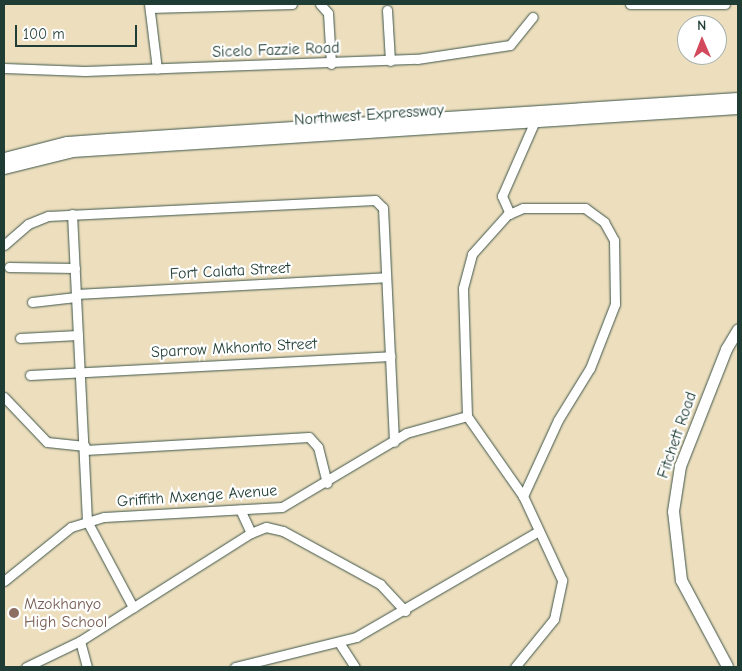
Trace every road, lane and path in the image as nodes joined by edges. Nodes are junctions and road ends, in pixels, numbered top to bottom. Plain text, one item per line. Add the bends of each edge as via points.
1 (292, 4) edge
2 (320, 4) edge
3 (630, 4) edge
4 (725, 4) edge
5 (675, 5) edge
6 (150, 6) edge
7 (387, 10) dead end
8 (533, 17) dead end
9 (390, 61) junction
10 (331, 64) junction
11 (4, 68) edge
12 (157, 69) junction
13 (738, 98) edge
14 (738, 108) edge
15 (535, 121) junction
16 (4, 158) edge
17 (4, 168) edge
18 (72, 214) junction
19 (510, 214) junction
20 (4, 245) edge
21 (9, 267) dead end
22 (75, 268) junction
23 (386, 277) junction
24 (76, 296) junction
25 (32, 302) dead end
26 (738, 329) edge
27 (78, 335) junction
28 (20, 338) dead end
29 (390, 356) junction
30 (80, 371) junction
31 (30, 375) dead end
32 (4, 397) edge
33 (467, 416) junction
34 (394, 442) junction
35 (85, 448) junction
36 (327, 483) junction
37 (523, 496) junction
38 (240, 509) junction
39 (87, 521) junction
40 (539, 531) junction
41 (251, 533) junction
42 (4, 581) edge
43 (133, 607) junction
44 (405, 611) junction
45 (80, 641) junction
46 (340, 644) junction
47 (738, 663) edge
48 (724, 666) edge
49 (26, 667) edge
50 (86, 667) edge
51 (235, 667) edge
52 (355, 667) edge
53 (515, 667) edge

1 - 6 street
2 - 10 street via 328,13
3 - 5 street
4 - 5 street
6 - 12 street
7 - 9 street
8 - 9 street, Sicelo Fazzie Road via 510,45
9 - 10 street, Sicelo Fazzie Road
10 - 12 street, Sicelo Fazzie Road
11 - 12 street, Sicelo Fazzie Road
13 - 16 main road, Northwest Expressway via 108,138 67,142
14 - 15 main road, Northwest Expressway
15 - 17 main road, Northwest Expressway via 72,151
15 - 19 street via 502,196
18 - 20 street via 41,217
18 - 22 street
18 - 23 street via 366,198 383,208
19 - 33 street via 480,242 465,278 462,352
19 - 37 street via 523,208 572,206 592,211 610,229 616,267 615,304 604,340 558,420
21 - 22 street
22 - 24 street
23 - 24 street, Fort Calata Street
23 - 29 street
24 - 25 street, Fort Calata Street
24 - 27 street
26 - 48 main road, Fitchett Road via 726,349 680,466 673,512 681,580
27 - 28 street
27 - 30 street
29 - 30 street, Sparrow Mkhonto Street
29 - 34 street
30 - 31 street, Sparrow Mkhonto Street
30 - 35 street
32 - 35 street via 47,442
33 - 34 street, Griffith Mxenge Avenue via 406,432
33 - 37 street
34 - 36 street, Griffith Mxenge Avenue
35 - 36 street via 309,437 318,447
35 - 39 street
36 - 38 street, Griffith Mxenge Avenue via 282,507
37 - 40 street
38 - 39 street, Griffith Mxenge Avenue
38 - 41 street
39 - 42 street, Griffith Mxenge Avenue via 60,532
39 - 43 street
40 - 44 street
40 - 53 street via 560,572 563,592 554,619
41 - 43 street
41 - 44 street via 266,527 283,531 380,584
43 - 45 street
44 - 46 street
45 - 49 street
45 - 50 street
46 - 51 street
46 - 52 street
47 - 48 main road

